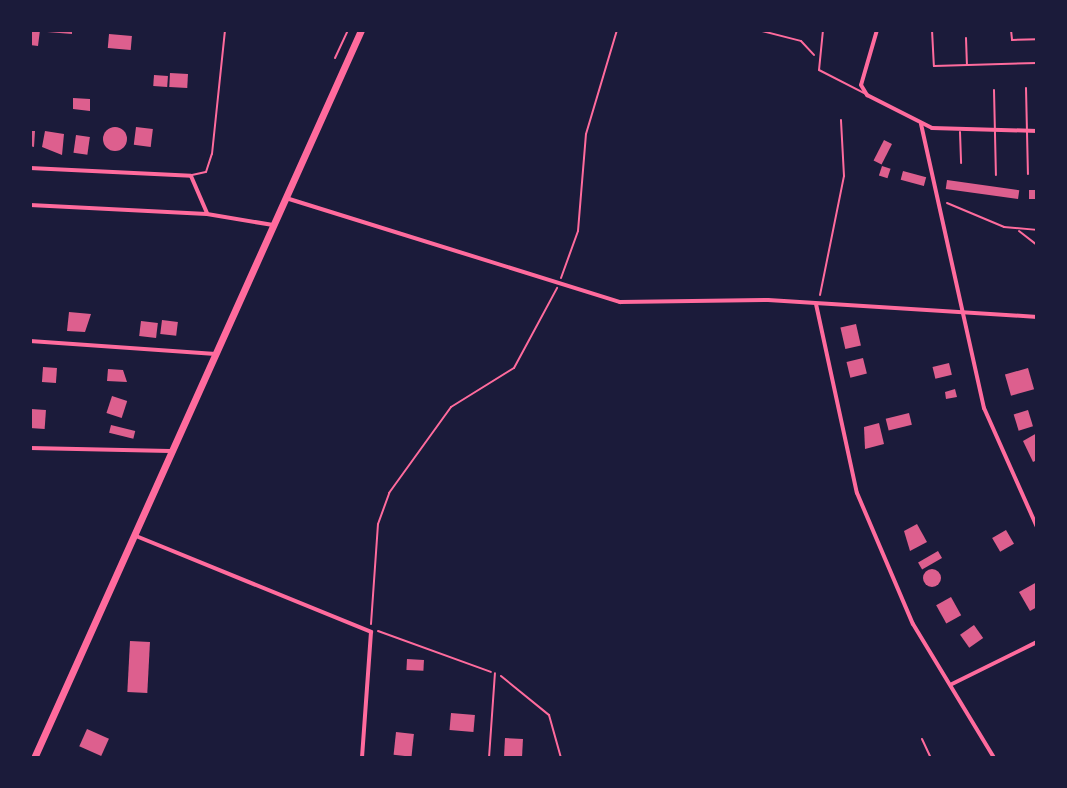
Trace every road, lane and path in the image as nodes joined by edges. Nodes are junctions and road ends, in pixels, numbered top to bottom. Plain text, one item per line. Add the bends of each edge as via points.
1 (225, 30) edge
2 (348, 30) edge
3 (361, 30) edge
4 (617, 30) edge
5 (758, 30) edge
6 (823, 30) edge
7 (877, 30) edge
8 (932, 30) edge
9 (1011, 30) edge
10 (966, 38) dead end
11 (1037, 39) edge
12 (815, 56) junction
13 (335, 58) dead end
14 (1037, 63) edge
15 (967, 65) junction
16 (1026, 88) dead end
17 (994, 90) dead end
18 (867, 95) junction
19 (841, 120) dead end
20 (921, 124) junction
21 (960, 130) junction
22 (1027, 131) junction
23 (1037, 131) edge
24 (995, 132) junction
25 (961, 163) dead end
26 (30, 168) edge
27 (1028, 174) dead end
28 (996, 175) dead end
29 (191, 176) junction
30 (286, 198) junction
31 (938, 200) junction
32 (30, 205) edge
33 (207, 214) junction
34 (273, 225) junction
35 (1019, 230) junction
36 (1037, 230) edge
37 (1037, 245) edge
38 (558, 287) junction
39 (816, 303) junction
40 (965, 313) junction
41 (1037, 317) edge
42 (30, 341) edge
43 (216, 354) junction
44 (30, 448) edge
45 (172, 451) junction
46 (1037, 527) edge
47 (135, 536) junction
48 (371, 632) junction
49 (1037, 642) edge
50 (495, 673) junction
51 (952, 684) junction
52 (922, 739) dead end
53 (34, 758) edge
54 (362, 758) edge
55 (489, 758) edge
56 (561, 758) edge
57 (931, 758) edge
58 (994, 758) edge

1 - 29 lane via 212,154 206,172
2 - 13 path
3 - 30 main road
4 - 38 path via 580,162 578,231
5 - 12 path via 801,41
6 - 12 lane
7 - 18 street via 861,85
8 - 15 lane via 934,66
9 - 11 lane via 1012,40
10 - 15 lane
12 - 18 lane via 819,70
14 - 15 lane
16 - 22 lane
17 - 24 lane
18 - 20 street
19 - 39 path via 844,176 826,281
20 - 21 street
20 - 31 street
21 - 24 street
21 - 25 lane
22 - 23 street
22 - 24 street
22 - 27 lane
24 - 28 lane
26 - 29 street
29 - 33 street
30 - 34 main road
30 - 38 street
31 - 35 path
31 - 40 street
32 - 33 street
33 - 34 street
34 - 43 main road
35 - 36 path
35 - 37 path
38 - 39 street via 620,302
38 - 48 path via 514,368 451,407 389,493 378,524
39 - 40 street
39 - 51 street via 857,493 913,624
40 - 41 street
40 - 46 street via 984,408
42 - 43 street
43 - 45 main road
44 - 45 street
45 - 47 main road
47 - 48 street
47 - 53 main road
48 - 50 path via 390,632
48 - 54 street
49 - 51 street
50 - 55 lane
50 - 56 path via 549,715
51 - 58 street
52 - 57 path

